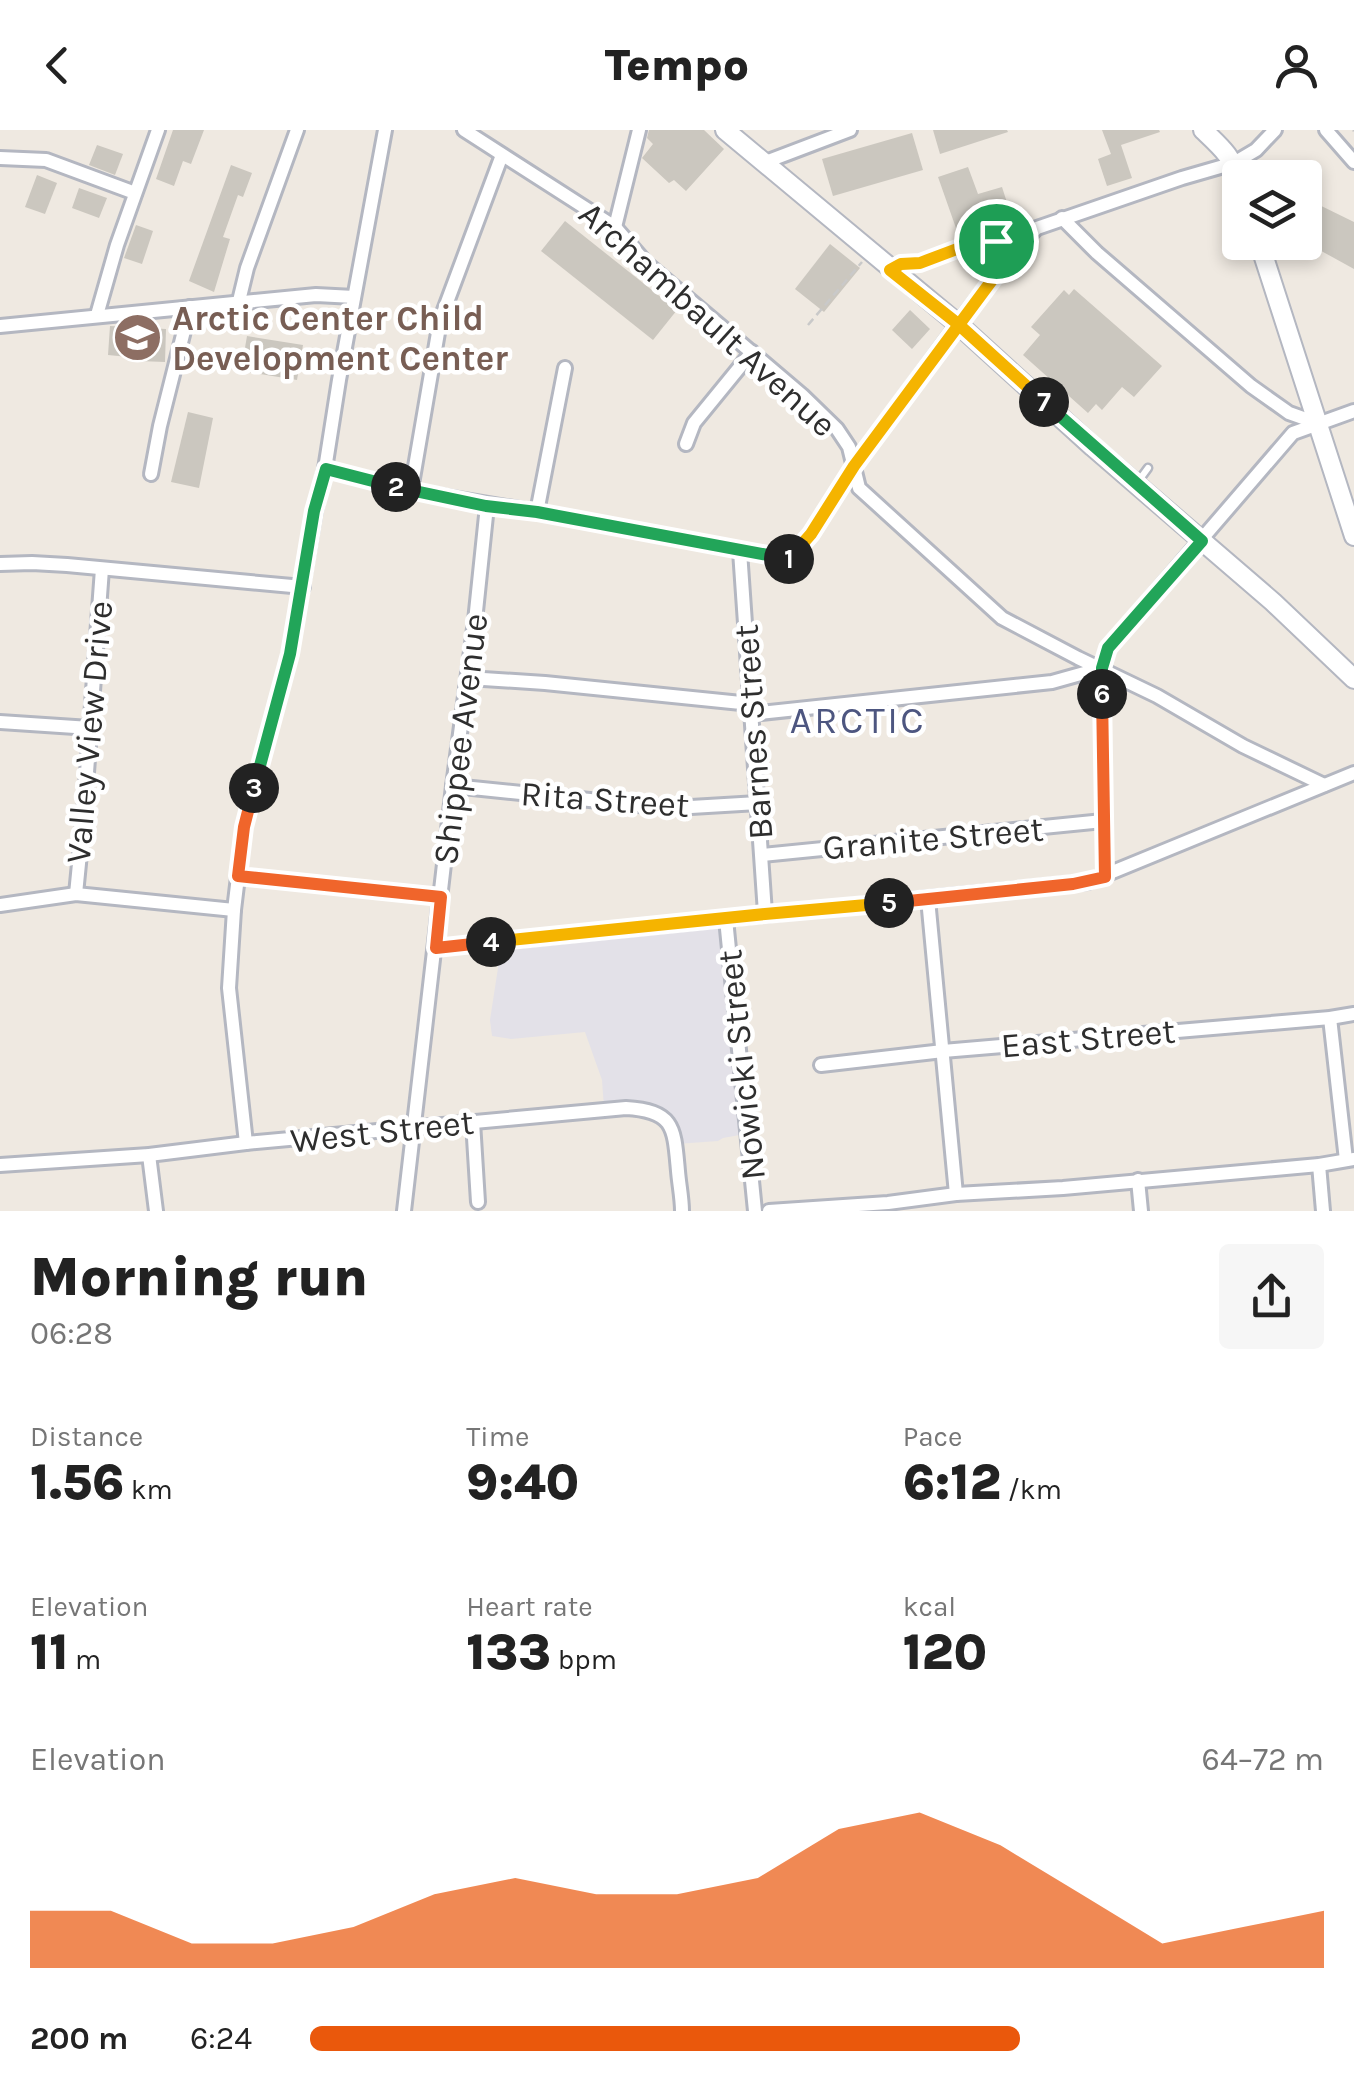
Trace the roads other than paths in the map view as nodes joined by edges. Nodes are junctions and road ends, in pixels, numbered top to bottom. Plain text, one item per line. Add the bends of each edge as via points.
1 (158, 130) edge
2 (297, 130) edge
3 (385, 130) edge
4 (464, 130) edge
5 (639, 130) edge
6 (724, 130) edge
7 (850, 130) edge
8 (1203, 130) edge
9 (1275, 130) edge
10 (1326, 130) edge
11 (502, 155) junction
12 (0, 158) edge
13 (1233, 160) edge
14 (1238, 160) edge
15 (763, 162) junction
16 (1354, 162) edge
17 (1222, 166) edge
18 (135, 193) junction
19 (1062, 218) junction
20 (614, 227) junction
21 (1013, 252) junction
22 (1265, 260) edge
23 (890, 270) junction
24 (354, 297) junction
25 (240, 301) junction
26 (190, 308) junction
27 (97, 315) junction
28 (958, 324) junction
29 (0, 326) edge
30 (752, 352) junction
31 (564, 368) dead end
32 (1354, 411) edge
33 (1317, 423) junction
34 (686, 444) dead end
35 (854, 466) junction
36 (1148, 468) dead end
37 (326, 469) junction
38 (151, 474) dead end
39 (1136, 484) junction
40 (411, 490) junction
41 (486, 506) junction
42 (537, 512) junction
43 (1354, 536) edge
44 (1202, 541) junction
45 (740, 552) junction
46 (0, 564) edge
47 (102, 569) junction
48 (303, 587) junction
49 (1102, 668) junction
50 (468, 678) junction
51 (1354, 679) edge
52 (751, 709) junction
53 (0, 722) edge
54 (90, 728) junction
55 (1354, 773) edge
56 (1324, 785) junction
57 (453, 786) junction
58 (758, 803) junction
59 (1103, 821) junction
60 (762, 855) junction
61 (238, 876) junction
62 (1105, 877) junction
63 (76, 894) junction
64 (441, 897) junction
65 (928, 900) junction
66 (0, 905) edge
67 (234, 910) junction
68 (765, 914) junction
69 (726, 919) junction
70 (436, 948) junction
71 (1354, 1014) edge
72 (1330, 1018) junction
73 (943, 1051) junction
74 (821, 1065) dead end
75 (473, 1122) junction
76 (415, 1128) junction
77 (246, 1144) junction
78 (150, 1155) junction
79 (1350, 1160) edge
80 (0, 1165) edge
81 (1319, 1165) junction
82 (1138, 1180) junction
83 (956, 1194) junction
84 (478, 1202) dead end
85 (889, 1207) edge
86 (156, 1211) edge
87 (404, 1211) edge
88 (682, 1211) edge
89 (756, 1211) edge
90 (769, 1211) edge
91 (1141, 1211) edge
92 (1323, 1211) edge

1 - 18 street
2 - 25 street
3 - 24 street
4 - 11 street, Archambault Avenue
5 - 20 street
6 - 15 main road
7 - 15 street
8 - 13 main road
9 - 14 street
10 - 16 street
11 - 20 street, Archambault Avenue
11 - 40 street via 440,322
12 - 18 street via 46,160
15 - 23 main road
17 - 19 street
18 - 27 street
19 - 21 street via 1037,228
19 - 33 street via 1251,386
20 - 30 street, Archambault Avenue via 646,263
21 - 23 street via 996,241
21 - 28 street
22 - 33 main road
23 - 28 main road
24 - 25 street
24 - 37 street
25 - 26 street
26 - 27 street
26 - 38 street
27 - 29 street
28 - 35 street
28 - 39 main road
30 - 34 street via 694,423
30 - 35 street, Archambault Avenue via 837,429
31 - 42 street
32 - 33 street
33 - 43 main road
33 - 44 street via 1293,433
35 - 45 street via 789,559
35 - 49 street, Archambault Avenue via 859,488 1002,618
36 - 39 lane
37 - 40 street
37 - 48 street
39 - 44 main road
40 - 41 street
41 - 42 street
41 - 50 street, Shippee Avenue
42 - 45 street
44 - 49 street via 1108,648
44 - 51 main road
45 - 52 street, Barnes Street
46 - 47 street
47 - 48 street
47 - 54 street, Valley View Drive
48 - 61 street
49 - 52 street via 1052,682
49 - 56 street, Archambault Avenue
49 - 59 street
50 - 52 street
50 - 57 street, Shippee Avenue
52 - 58 street, Barnes Street
53 - 54 street
54 - 63 street, Valley View Drive
55 - 56 street
56 - 62 street
57 - 58 street, Rita Street via 648,806
57 - 64 street, Shippee Avenue
58 - 60 street, Barnes Street
59 - 60 street, Granite Street
59 - 62 street
60 - 68 street, Barnes Street
61 - 64 street
61 - 67 street
62 - 65 street
63 - 66 street
63 - 67 street
64 - 70 street, Shippee Avenue
65 - 68 street
65 - 73 street
67 - 77 street via 230,988
68 - 69 street
69 - 70 street
69 - 89 street, Nowicki Street
70 - 76 street, Shippee Avenue
71 - 72 street, East Street
72 - 73 street, East Street
72 - 79 street
73 - 74 street, East Street
73 - 83 street
75 - 76 street, West Street
75 - 84 street
75 - 88 street, West Street via 626,1108 660,1114 675,1136
76 - 77 street, West Street
76 - 87 street, Shippee Avenue
77 - 78 street, West Street
78 - 80 street, West Street
78 - 86 street
79 - 81 street
81 - 82 street
81 - 92 street
82 - 83 street
82 - 91 street
83 - 85 street
85 - 90 street

